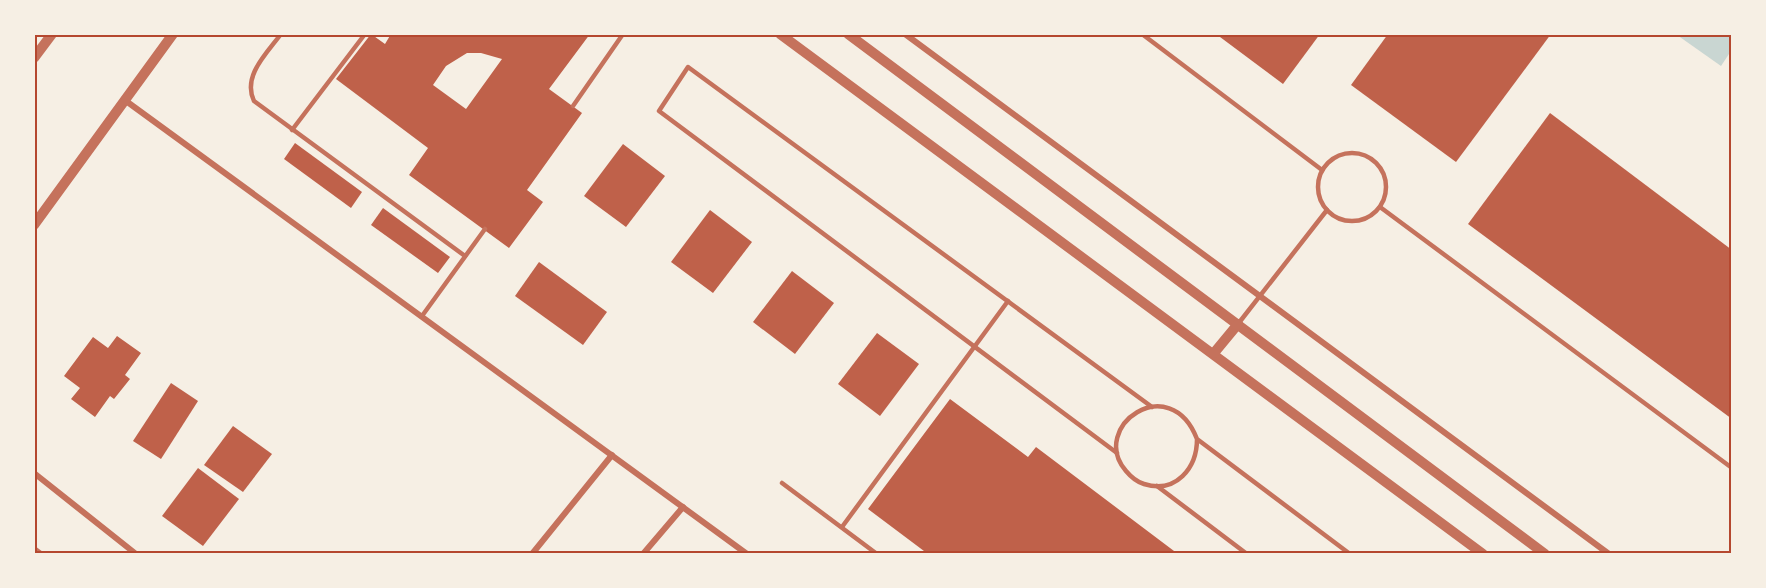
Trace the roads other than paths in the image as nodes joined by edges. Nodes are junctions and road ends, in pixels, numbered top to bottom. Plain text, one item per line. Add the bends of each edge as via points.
1 (52, 34) edge
2 (173, 34) edge
3 (281, 34) edge
4 (365, 34) edge
5 (623, 34) edge
6 (780, 34) edge
7 (848, 34) edge
8 (905, 34) edge
9 (1142, 34) edge
10 (34, 58) edge
11 (126, 101) junction
12 (573, 106) dead end
13 (292, 130) junction
14 (1322, 170) junction
15 (1380, 207) junction
16 (1327, 210) junction
17 (34, 225) edge
18 (484, 229) dead end
19 (465, 256) junction
20 (1261, 295) junction
21 (1008, 301) junction
22 (422, 316) junction
23 (1238, 324) junction
24 (974, 347) junction
25 (1214, 353) junction
26 (1152, 406) junction
27 (1197, 439) junction
28 (1117, 453) junction
29 (612, 454) junction
30 (1731, 468) edge
31 (34, 473) edge
32 (782, 483) dead end
33 (1157, 486) junction
34 (683, 507) junction
35 (842, 527) junction
36 (34, 548) edge
37 (1343, 551) edge
38 (42, 554) edge
39 (136, 554) edge
40 (532, 554) edge
41 (643, 554) edge
42 (747, 554) edge
43 (877, 554) edge
44 (1246, 554) edge
45 (1350, 554) edge
46 (1483, 554) edge
47 (1545, 554) edge
48 (1609, 554) edge

1 - 10 street
2 - 11 street
3 - 13 lane via 256,68 249,92 254,101
4 - 13 lane
5 - 12 lane
6 - 25 street
7 - 23 street
8 - 20 street
9 - 14 lane
11 - 17 street
11 - 22 street
13 - 19 lane
14 - 15 lane via 1334,158 1349,153 1364,155 1385,176 1386,192
14 - 16 lane via 1319,197
15 - 16 lane via 1370,217 1355,221 1340,219
15 - 30 lane
16 - 20 lane
18 - 19 lane
19 - 22 lane
20 - 23 lane
20 - 48 street
21 - 24 lane
21 - 24 lane via 688,67 659,111
21 - 26 lane
22 - 29 street
23 - 25 street
23 - 47 street
24 - 28 lane
24 - 35 lane
25 - 46 street
26 - 27 lane via 1171,408 1183,415
26 - 28 lane via 1131,415 1122,426
27 - 33 lane via 1192,466 1177,481
27 - 37 lane
28 - 33 lane via 1131,477
29 - 34 street
29 - 40 street
31 - 39 street
32 - 35 lane
33 - 44 lane
34 - 41 street
34 - 42 street
35 - 43 lane
36 - 38 lane
37 - 45 lane

